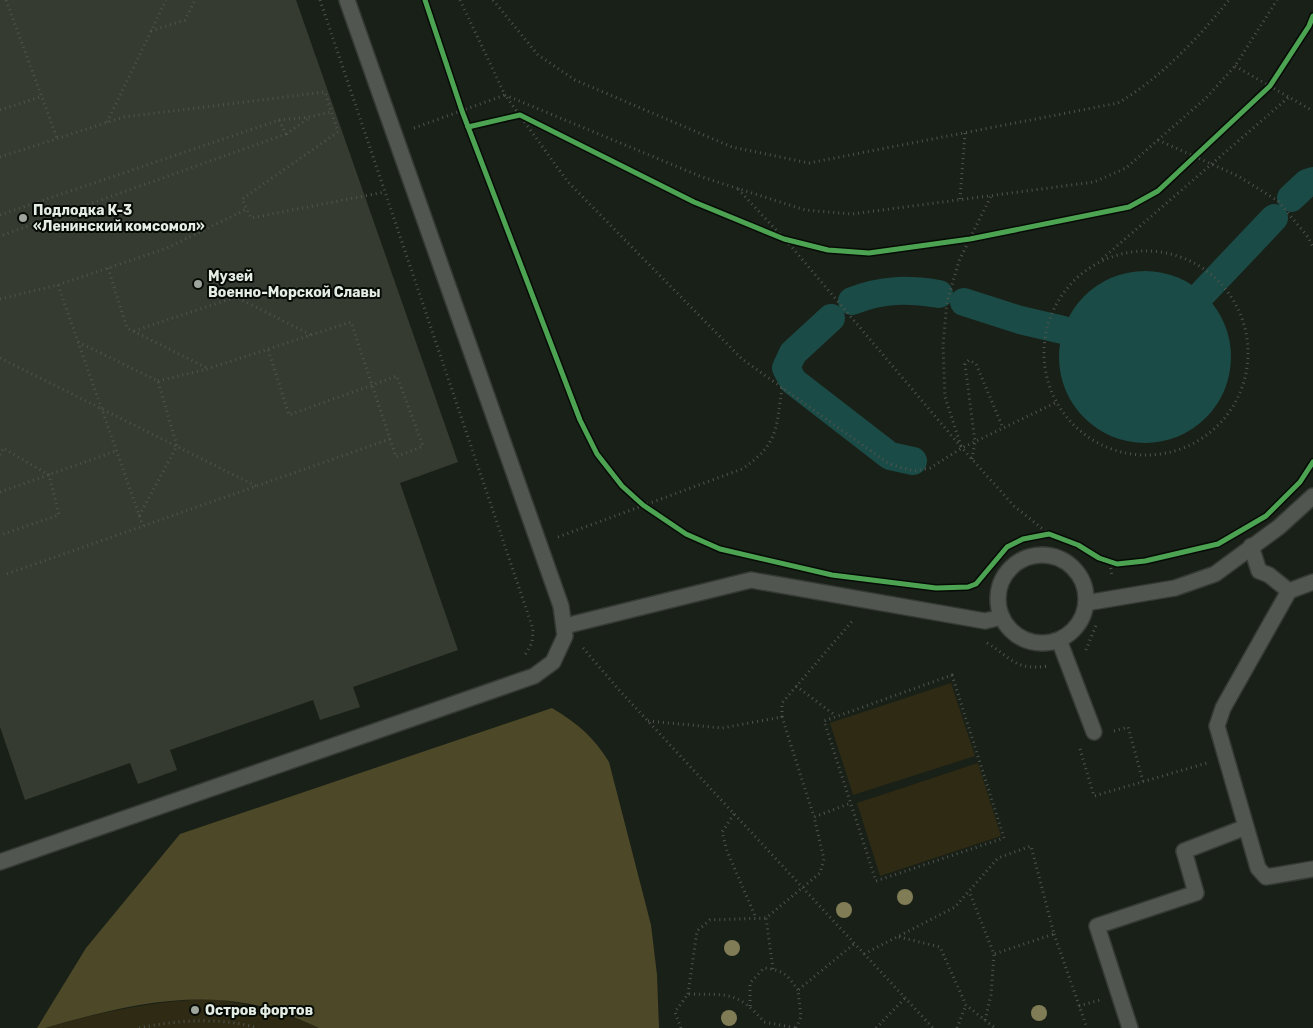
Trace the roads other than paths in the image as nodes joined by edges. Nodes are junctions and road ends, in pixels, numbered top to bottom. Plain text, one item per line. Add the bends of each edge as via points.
1 (347, 0) edge
2 (1313, 496) edge
3 (1251, 546) junction
4 (1313, 582) edge
5 (1289, 592) junction
6 (1086, 603) junction
7 (1002, 617) junction
8 (565, 626) junction
9 (1059, 640) junction
10 (1094, 732) dead end
11 (1246, 827) junction
12 (0, 862) edge
13 (1313, 869) edge
14 (1130, 1028) edge

1 - 8 lane via 561,606
2 - 3 lane via 1279,527
3 - 5 lane via 1259,571
3 - 6 lane via 1215,574 1175,588
4 - 5 lane
5 - 11 lane via 1224,708 1218,726
6 - 7 lane via 1085,588 1069,564 1056,557 1028,557 1005,575 998,603
6 - 9 lane via 1078,624
7 - 8 lane via 985,621 750,580
7 - 9 lane via 1009,628 1032,642
8 - 12 lane via 565,636 553,662 534,676
9 - 10 lane
11 - 13 lane via 1258,868 1266,877
11 - 14 lane via 1184,851 1196,893 1097,926

